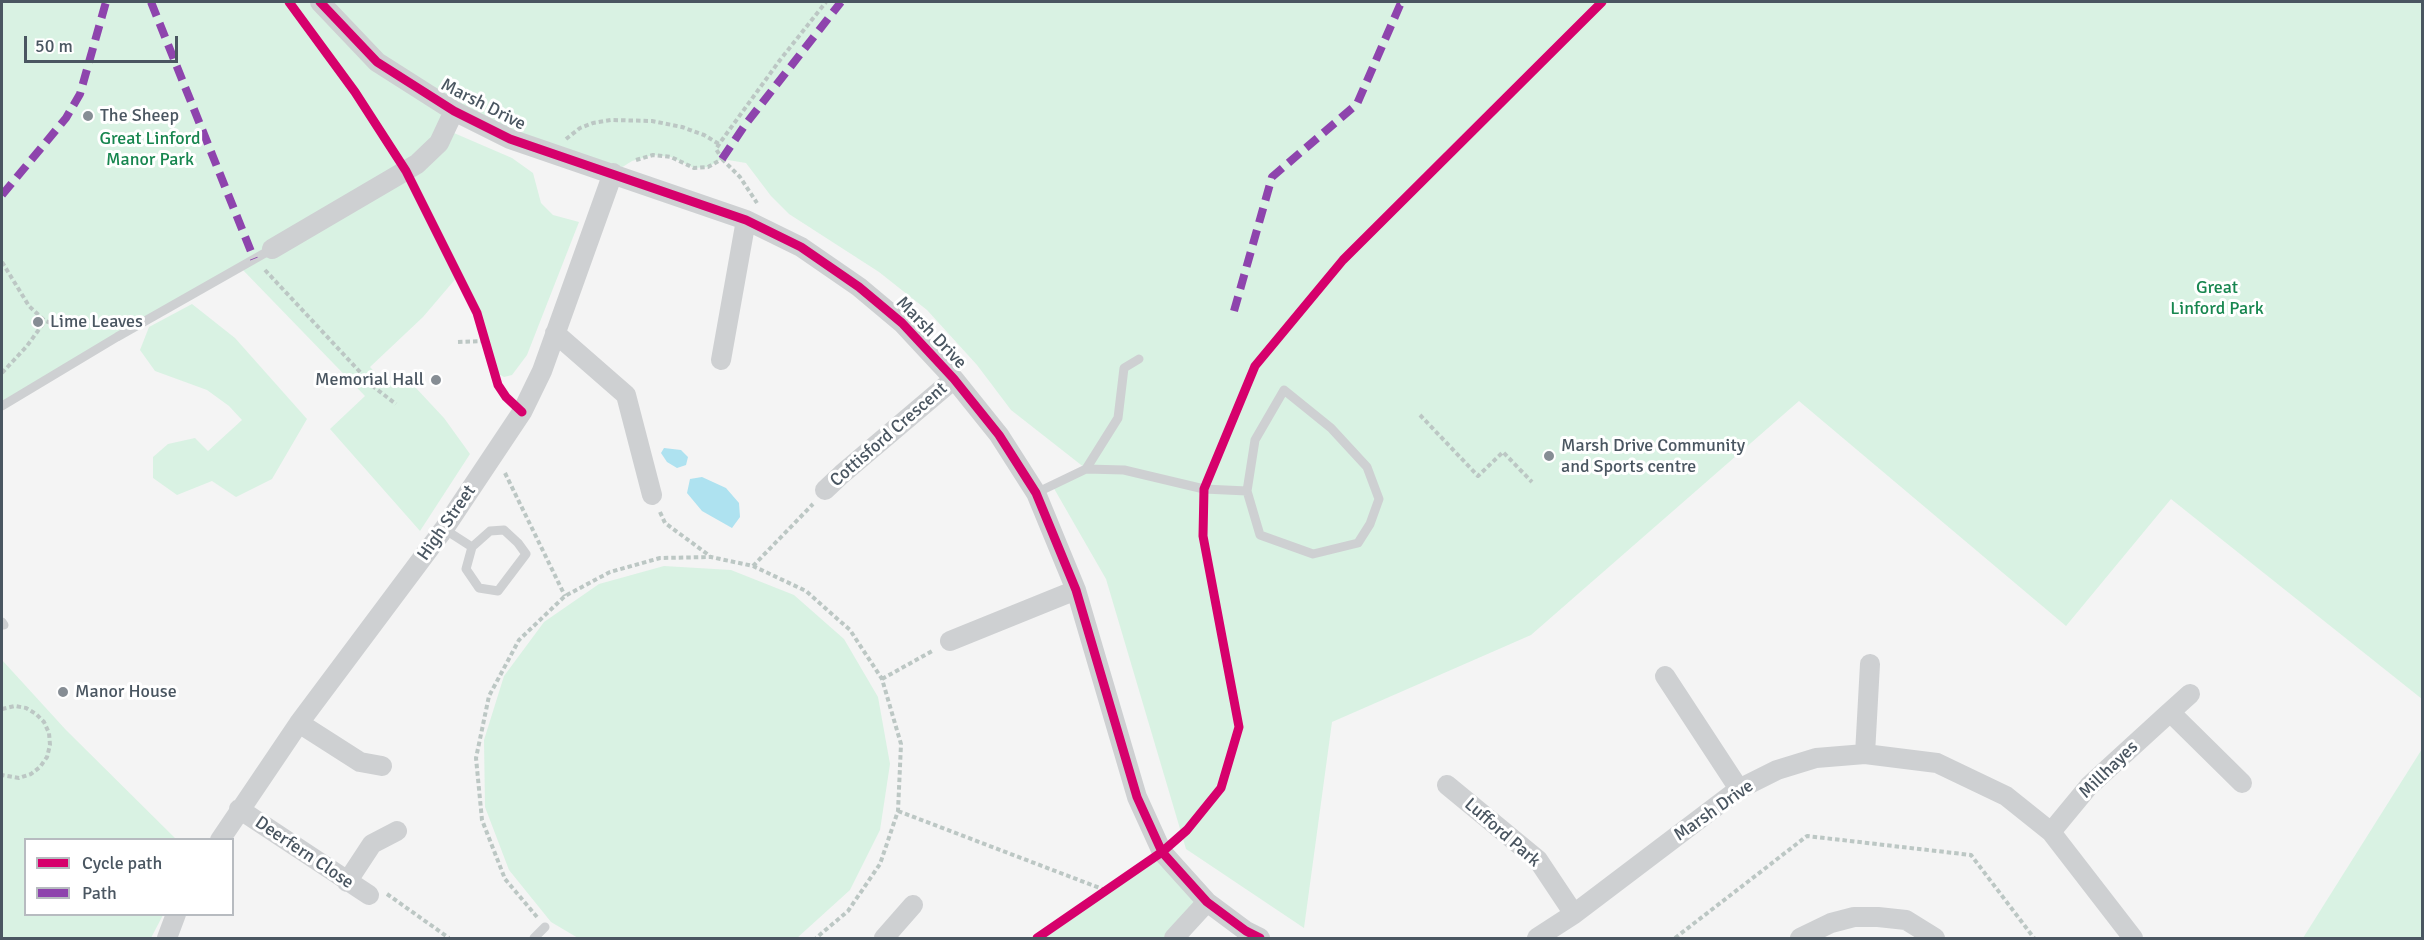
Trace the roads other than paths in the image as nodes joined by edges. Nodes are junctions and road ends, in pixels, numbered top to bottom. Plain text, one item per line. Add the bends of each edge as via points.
1 (320, 2) edge
2 (454, 111) junction
3 (613, 173) junction
4 (754, 223) junction
5 (272, 249) joint
6 (555, 333) junction
7 (1139, 359) dead end
8 (721, 360) dead end
9 (954, 379) junction
10 (2, 406) edge
11 (1086, 469) junction
12 (825, 490) road end
13 (1248, 491) junction
14 (1036, 493) junction
15 (652, 495) road end
16 (444, 529) junction
17 (472, 547) junction
18 (1076, 590) junction
19 (950, 641) road end
20 (1870, 664) dead end
21 (1665, 676) dead end
22 (2190, 694) dead end
23 (2170, 712) junction
24 (299, 723) junction
25 (1865, 754) junction
26 (382, 766) dead end
27 (2242, 783) dead end
28 (1447, 785) dead end
29 (1738, 789) junction
30 (239, 809) junction
31 (397, 831) dead end
32 (2051, 832) junction
33 (221, 838) edge
34 (347, 882) junction
35 (369, 895) road end
36 (1207, 902) junction
37 (913, 905) dead end
38 (1574, 914) junction
39 (176, 916) edge
40 (545, 927) road end
41 (167, 939) edge
42 (534, 939) edge
43 (884, 939) edge
44 (1174, 939) edge
45 (1260, 939) edge
46 (1537, 939) edge
47 (1800, 939) edge
48 (1935, 939) edge
49 (2133, 939) edge

1 - 2 street, Marsh Drive via 377,62
2 - 3 street, Marsh Drive via 510,139
2 - 5 street via 439,143 417,164
3 - 4 street, Marsh Drive
3 - 6 street, High Street
4 - 8 street
4 - 9 street, Marsh Drive via 801,247 859,287 902,323
5 - 10 lane
6 - 15 street via 626,395
6 - 16 street, High Street via 522,412
7 - 11 lane via 1124,368 1118,418
9 - 12 street, Cottisford Crescent
9 - 14 street, Marsh Drive via 999,435
11 - 13 lane via 1124,470 1204,489
11 - 14 lane
13 - 13 lane via 1260,536 1313,554 1358,543 1379,499 1367,468 1331,428 1284,390 1256,440
14 - 18 street, Marsh Drive
16 - 17 lane
16 - 24 street, High Street
17 - 17 lane via 490,531 504,530 526,554 498,591 489,590 479,588 466,569
18 - 19 street
18 - 36 street, Marsh Drive via 1137,797 1162,852
20 - 25 street
21 - 29 street
22 - 23 street, Millhayes
23 - 27 street
23 - 32 street, Millhayes via 2089,786
24 - 26 street via 360,762
24 - 30 street, High Street
25 - 29 street, Marsh Drive via 1816,758 1777,770
25 - 32 street, Marsh Drive via 1937,763 2006,796
28 - 38 street, Lufford Park via 1538,860
29 - 38 street, Marsh Drive
30 - 33 street, High Street
30 - 34 street, Deerfern Close
31 - 34 street via 372,844
32 - 49 street, Marsh Drive
34 - 35 street, Deerfern Close
36 - 44 street
36 - 45 street, Marsh Drive
37 - 43 street
38 - 46 street, Marsh Drive
39 - 41 street
40 - 42 lane
47 - 48 street via 1831,922 1878,917 1906,920

